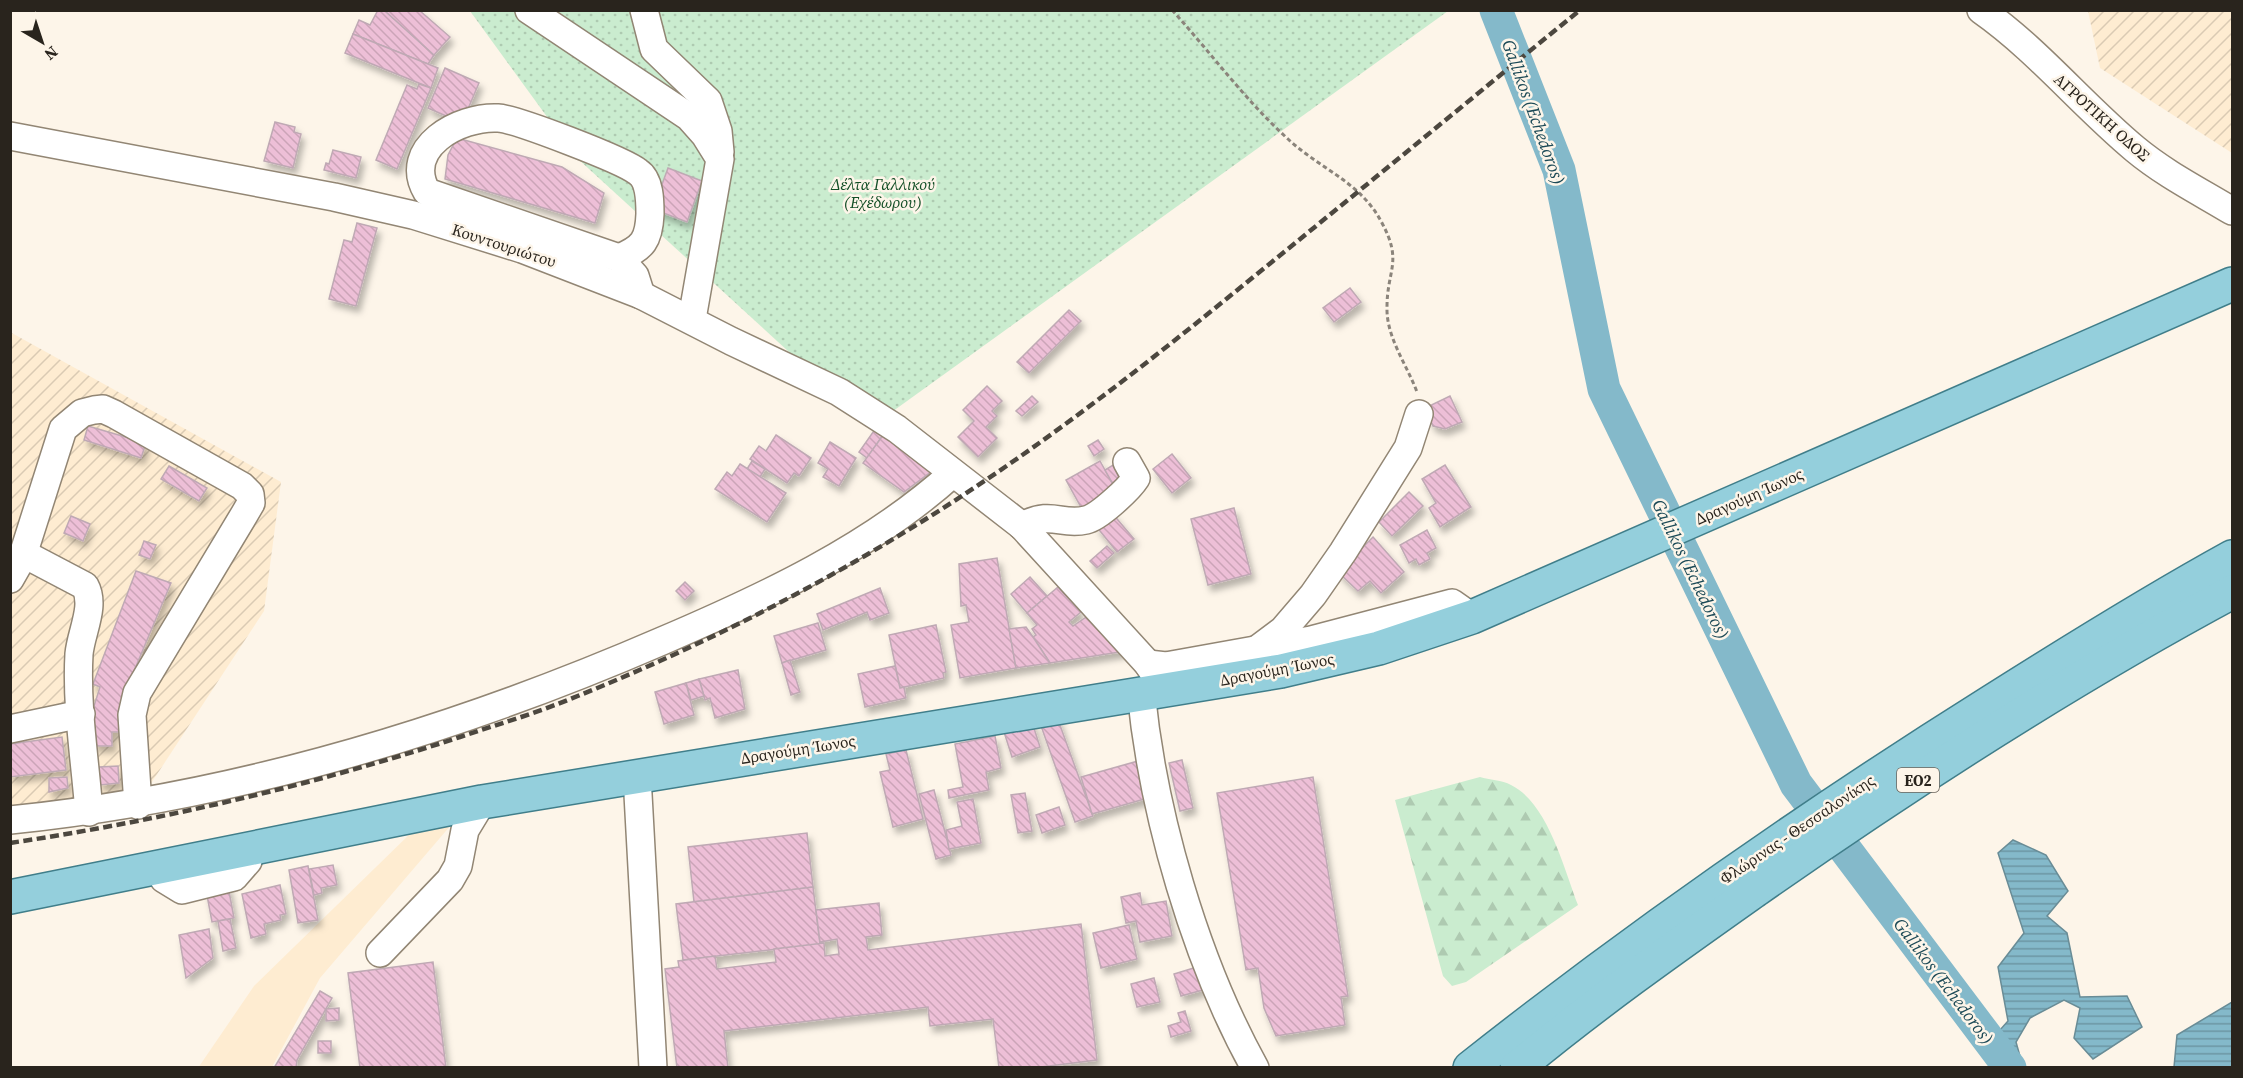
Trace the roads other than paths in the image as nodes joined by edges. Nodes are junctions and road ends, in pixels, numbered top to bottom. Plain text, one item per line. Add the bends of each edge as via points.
1 (529, 10) edge
2 (644, 10) edge
3 (1981, 10) edge
4 (10, 136) edge
5 (720, 159) junction
6 (2232, 211) edge
7 (619, 258) junction
8 (2232, 284) edge
9 (641, 295) junction
10 (692, 319) junction
11 (1419, 414) road end
12 (1127, 462) dead end
13 (952, 474) junction
14 (1022, 526) junction
15 (2232, 557) edge
16 (16, 568) edge
17 (2212, 591) edge
18 (1472, 617) junction
19 (1259, 648) junction
20 (1151, 681) junction
21 (81, 714) junction
22 (10, 729) edge
23 (637, 776) junction
24 (482, 802) junction
25 (138, 805) junction
26 (89, 812) junction
27 (10, 820) edge
28 (10, 897) edge
29 (380, 952) dead end
30 (1633, 960) junction
31 (653, 1068) edge
32 (1255, 1068) edge
33 (1470, 1068) edge
34 (1517, 1068) edge

1 - 5 street via 689,117
2 - 5 street via 654,49 708,101
3 - 6 street, ΑΓΡΟΤΙΚΗ ΟΔΟΣ via 2134,148 2162,170
4 - 9 street, Κουντουριώτου via 413,215 522,249
5 - 10 street
7 - 7 street via 427,192 420,181 420,163 429,144 448,130 499,118 580,146 639,172 648,187 649,233 637,250
7 - 9 street via 635,276
8 - 18 main road, Δραγούμη Ίωνος
9 - 10 street, Κουντουριώτου
10 - 13 street, Κουντουριώτου via 839,392 897,429
11 - 19 street via 1408,448 1343,552 1298,613
12 - 14 street via 1136,478 1097,514 1087,520 1038,518
13 - 14 street, Κουντουριώτου
13 - 25 street via 924,499 882,527 793,580 627,657 470,717 366,749
14 - 20 street, Κουντουριώτου
15 - 17 main road, Φλώρινας - Θεσσαλονίκης / ΕΟ2
16 - 21 street via 28,556 85,586 90,595 79,653
16 - 25 street via 63,429 82,413 104,409 250,494 244,515 137,693 132,715
17 - 30 main road, Φλώρινας - Θεσσαλονίκης / ΕΟ2 via 1894,764
18 - 19 street via 1452,603 1311,640
18 - 20 main road, Δραγούμη Ίωνος via 1388,646 1319,663
19 - 20 street via 1166,666
20 - 23 main road, Δραγούμη Ίωνος
20 - 32 street via 1155,785 1196,932
21 - 22 street
21 - 26 street
23 - 24 main road, Δραγούμη Ίωνος
23 - 31 street
24 - 28 main road, Δραγούμη Ίωνος via 157,874
24 - 29 street via 465,830 458,866 450,880
25 - 26 street
26 - 27 street
30 - 33 main road, Φλώρινας - Θεσσαλονίκης / ΕΟ2
30 - 34 main road, Φλώρινας - Θεσσαλονίκης / ΕΟ2

